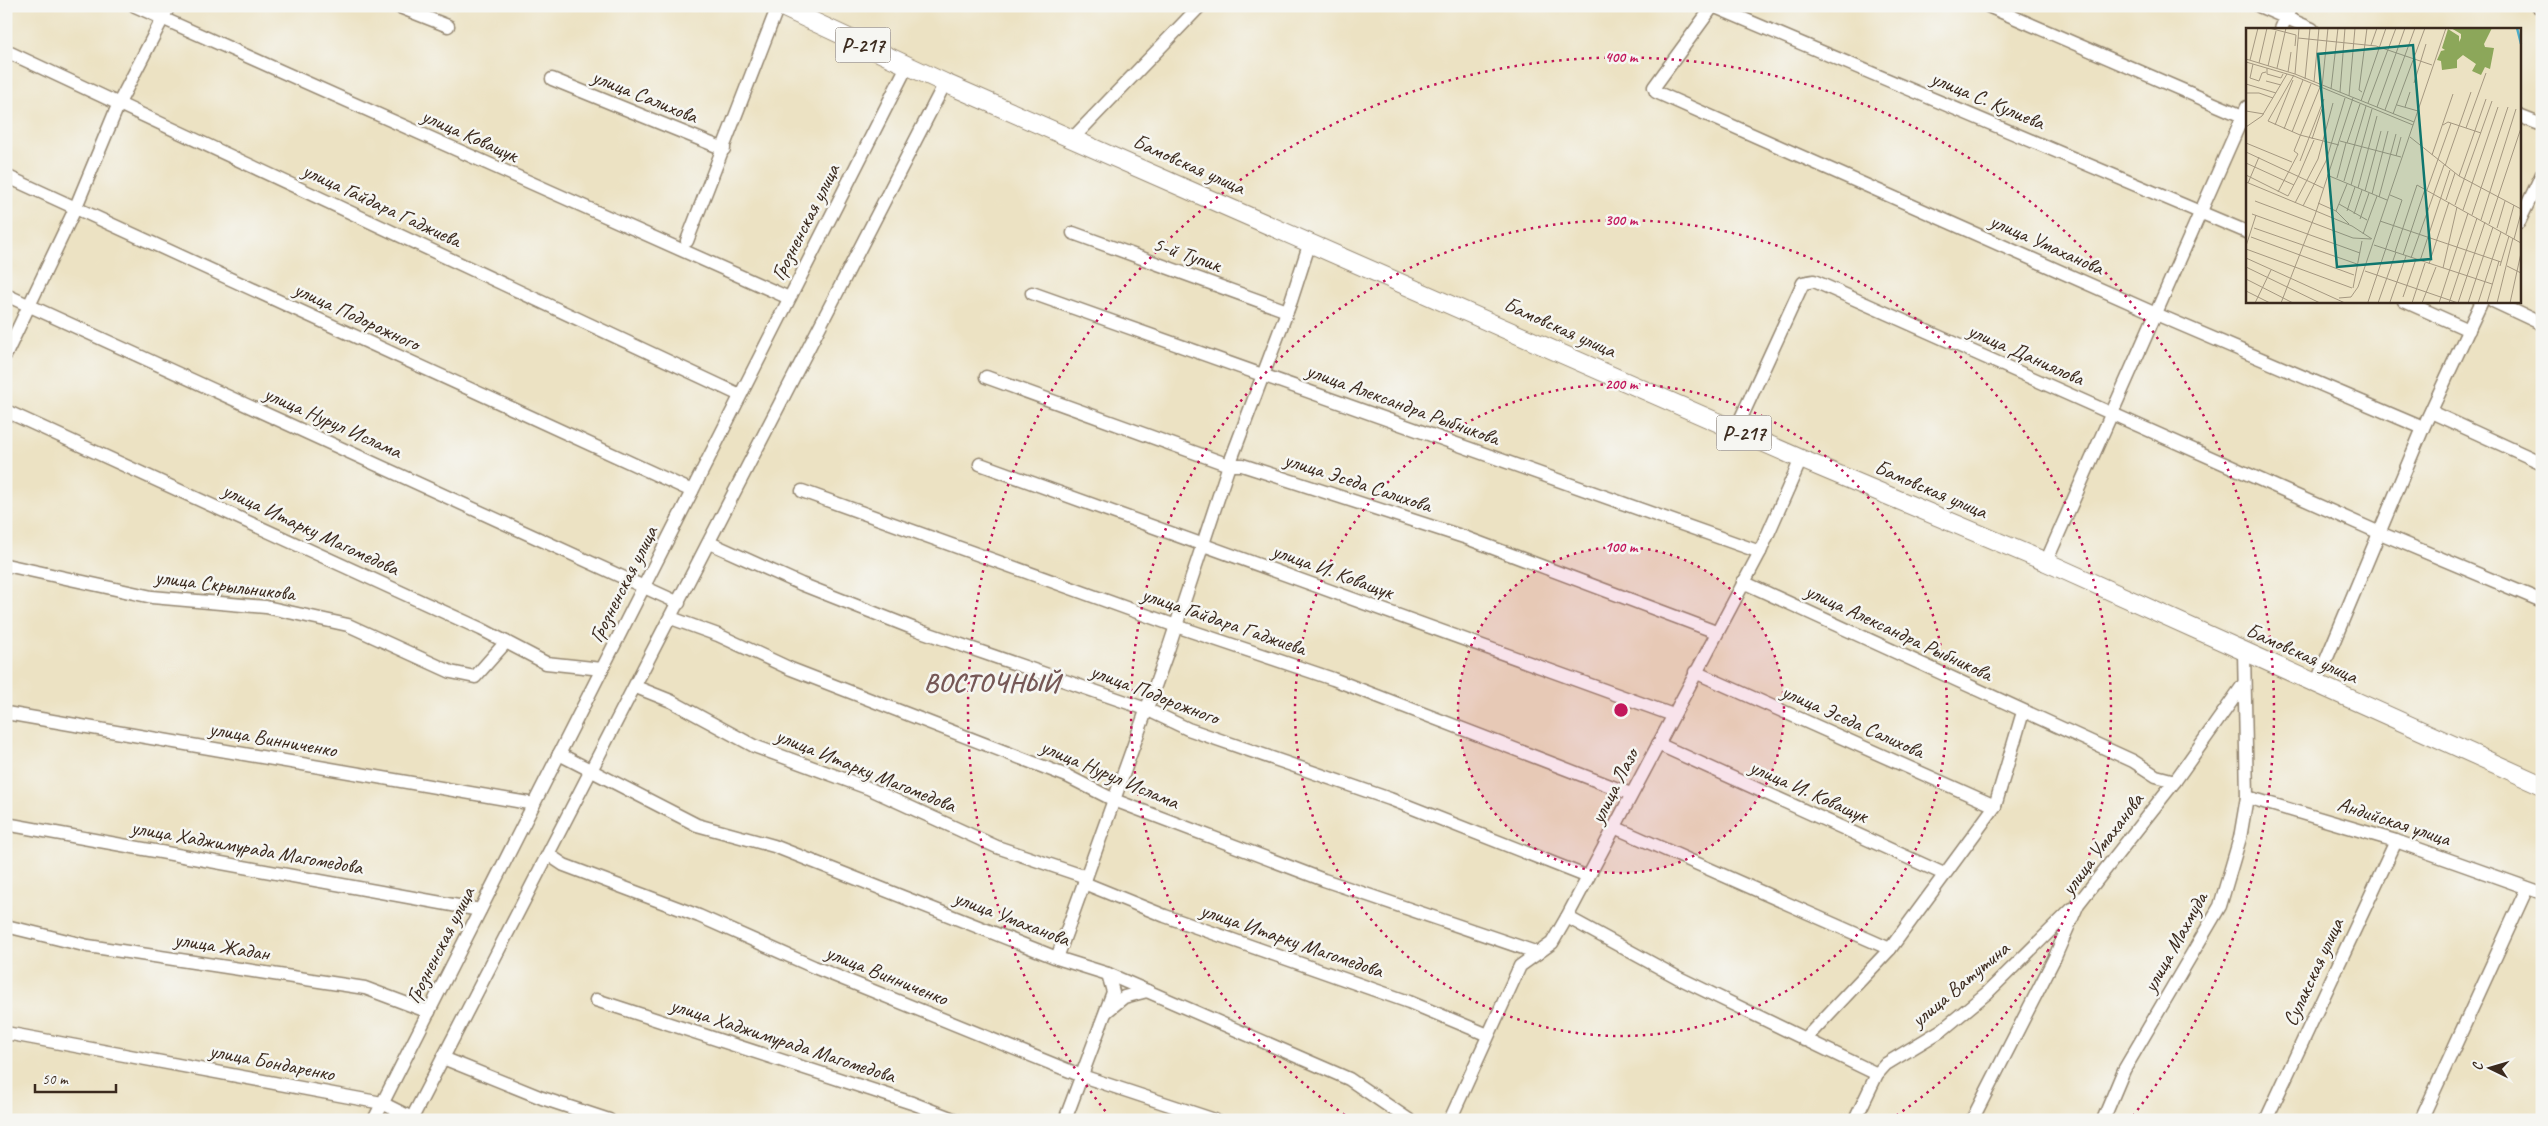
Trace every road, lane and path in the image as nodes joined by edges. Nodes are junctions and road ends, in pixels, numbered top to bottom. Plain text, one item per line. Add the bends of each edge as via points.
1 (135, 6) edge
2 (169, 6) edge
3 (397, 6) edge
4 (779, 6) edge
5 (1200, 6) edge
6 (1713, 6) edge
7 (1988, 6) edge
8 (2259, 6) edge
9 (2537, 6) edge
10 (2542, 8) edge
11 (2286, 18) edge
12 (163, 21) junction
13 (448, 26) dead end
14 (2310, 28) edge
15 (6, 51) edge
16 (907, 66) junction
17 (552, 79) dead end
18 (945, 83) junction
19 (119, 104) junction
20 (2245, 114) edge
21 (2520, 116) edge
22 (2542, 125) edge
23 (1073, 138) junction
24 (724, 149) junction
25 (2542, 174) edge
26 (6, 176) edge
27 (2539, 189) edge
28 (75, 209) junction
29 (2201, 212) junction
30 (2520, 220) edge
31 (2246, 232) edge
32 (1073, 233) dead end
33 (687, 241) dead end
34 (1310, 242) junction
35 (1032, 293) dead end
36 (6, 295) edge
37 (789, 298) junction
38 (2406, 302) edge
39 (2482, 302) edge
40 (2495, 302) edge
41 (30, 307) junction
42 (1287, 311) junction
43 (2156, 314) junction
44 (2542, 324) edge
45 (2469, 330) junction
46 (6, 354) edge
47 (1263, 375) junction
48 (986, 377) dead end
49 (740, 395) junction
50 (6, 411) edge
51 (2431, 412) junction
52 (2112, 414) junction
53 (2423, 428) junction
54 (1736, 429) junction
55 (1801, 459) junction
56 (2542, 463) edge
57 (980, 464) dead end
58 (1229, 465) junction
59 (692, 491) junction
60 (802, 491) dead end
61 (2380, 533) junction
62 (710, 543) junction
63 (1202, 545) junction
64 (1760, 552) junction
65 (2046, 562) junction
66 (6, 565) edge
67 (1743, 582) junction
68 (644, 586) junction
69 (679, 602) junction
70 (2542, 602) edge
71 (671, 618) junction
72 (1176, 626) junction
73 (1716, 632) junction
74 (506, 642) junction
75 (2244, 652) junction
76 (602, 669) junction
77 (1695, 672) junction
78 (2316, 684) junction
79 (2244, 685) junction
80 (636, 687) junction
81 (1146, 709) junction
82 (2023, 712) junction
83 (6, 713) edge
84 (1672, 715) junction
85 (1658, 744) junction
86 (559, 754) junction
87 (592, 772) junction
88 (2176, 781) junction
89 (2542, 785) edge
90 (1631, 794) junction
91 (2247, 797) junction
92 (1114, 800) junction
93 (534, 804) junction
94 (1995, 806) junction
95 (6, 824) edge
96 (1614, 827) junction
97 (2396, 841) junction
98 (549, 855) junction
99 (1944, 874) junction
100 (1588, 878) junction
101 (1085, 880) junction
102 (2527, 888) junction
103 (2542, 893) edge
104 (2078, 904) junction
105 (480, 910) junction
106 (1567, 917) junction
107 (6, 926) edge
108 (1890, 949) junction
109 (1538, 953) junction
110 (1057, 958) junction
111 (1108, 974) junction
112 (1147, 991) junction
113 (596, 1000) dead end
114 (429, 1012) junction
115 (1106, 1012) junction
116 (6, 1033) edge
117 (1488, 1035) junction
118 (1804, 1040) junction
119 (443, 1058) junction
120 (1877, 1074) junction
121 (1082, 1076) junction
122 (542, 1098) junction
123 (382, 1103) junction
124 (412, 1119) edge
125 (374, 1120) edge
126 (586, 1120) edge
127 (609, 1120) edge
128 (956, 1120) edge
129 (1066, 1120) edge
130 (1215, 1120) edge
131 (1409, 1120) edge
132 (1450, 1120) edge
133 (1855, 1120) edge
134 (1972, 1120) edge
135 (2103, 1120) edge
136 (2266, 1120) edge
137 (2421, 1120) edge

1 - 12 street, улица Коващук
2 - 12 street
3 - 13 street
4 - 16 highway, Бамовская улица / Р-217
4 - 24 street
5 - 23 street
6 - 29 street, улица С. Кулиева
6 - 43 street, улица Умаханова via 1654,87 1656,92
7 - 20 street
8 - 11 street
9 - 10 street
11 - 14 street
12 - 19 street
12 - 37 street, улица Коващук
15 - 19 street, улица Гайдара Гаджиева
16 - 18 highway, Бамовская улица / Р-217
16 - 37 street, Грозненская улица
17 - 24 street, улица Салихова
18 - 23 highway, Бамовская улица / Р-217
18 - 62 street
19 - 28 street
19 - 49 street, улица Гайдара Гаджиева
20 - 29 street
21 - 22 street
23 - 34 highway, Бамовская улица / Р-217
24 - 33 street
25 - 27 street
26 - 28 street, улица Подорожного
27 - 30 street
28 - 41 street
28 - 59 street, улица Подорожного
29 - 31 street, улица С. Кулиева
29 - 43 street
32 - 42 street, 5-й Тупик
34 - 42 street
34 - 54 highway, Бамовская улица / Р-217
35 - 47 street, улица Александра Рыбникова
36 - 41 street, улица Нурул Ислама
37 - 49 street, Грозненская улица
38 - 45 street
39 - 45 street
40 - 44 street
41 - 46 street
41 - 68 street, улица Нурул Ислама
42 - 47 street
43 - 52 street
43 - 53 street, улица Умаханова
45 - 51 street
47 - 58 street
47 - 64 street, улица Александра Рыбникова
48 - 58 street, улица Эседа Салихова
49 - 59 street, Грозненская улица
50 - 74 street, улица Итарку Магомедова
51 - 53 street
51 - 56 street
52 - 54 street, улица Даниялова via 1814,281 1803,283
52 - 61 street, улица Даниялова
52 - 65 street
53 - 61 street
54 - 55 highway, Бамовская улица / Р-217
55 - 64 street, улица Лазо
55 - 65 highway, Бамовская улица / Р-217
57 - 63 street, улица И. Коващук
58 - 63 street
58 - 73 street, улица Эседа Салихова via 1242,465 1464,537
59 - 68 street, Грозненская улица
60 - 72 street, улица Гайдара Гаджиева
61 - 70 street, улица Даниялова
61 - 78 street
62 - 69 street
62 - 81 street, улица Подорожного via 801,584 915,629
63 - 72 street
63 - 84 street, улица И. Коващук
64 - 67 street, улица Лазо
65 - 75 highway, Бамовская улица / Р-217
66 - 74 street, улица Скрыльникова via 152,597 266,607 348,625 451,672 475,676
67 - 73 street, улица Лазо
67 - 82 street, улица Александра Рыбникова
68 - 69 street, улица Нурул Ислама
68 - 76 street, Грозненская улица
69 - 71 street
71 - 80 street
71 - 92 street, улица Нурул Ислама via 718,635 791,669 1067,776
72 - 81 street
72 - 90 street, улица Гайдара Гаджиева via 1342,683
73 - 77 street, улица Лазо
74 - 76 street, улица Итарку Магомедова via 546,663
75 - 78 highway, Бамовская улица / Р-217
75 - 79 street, улица Махмуда
76 - 86 street, Грозненская улица
77 - 84 street, улица Лазо
77 - 94 street, улица Эседа Салихова
78 - 89 highway, Бамовская улица / Р-217
79 - 88 street, улица Умаханова
79 - 91 street, улица Махмуда
80 - 87 street
80 - 101 street, улица Итарку Магомедова via 671,701 754,746 868,788 997,847
81 - 92 street
81 - 100 street, улица Подорожного via 1188,729 1390,799
82 - 88 street, улица Александра Рыбникова via 2133,761 2156,776
82 - 94 street
83 - 93 street, улица Винниченко
84 - 85 street, улица Лазо
85 - 90 street, улица Лазо
85 - 99 street, улица И. Коващук
86 - 87 street, улица Умаханова
86 - 93 street, Грозненская улица
87 - 98 street
87 - 110 street, улица Умаханова via 696,825 774,846
88 - 104 street, улица Умаханова
90 - 96 street, улица Лазо
91 - 97 street, Андийская улица
91 - 135 street, улица Махмуда via 2240,838 2220,906 2124,1070
92 - 101 street
92 - 109 street, улица Нурул Ислама via 1324,880
93 - 105 street, Грозненская улица
94 - 99 street
95 - 105 street, улица Хаджимурада Магомедова
96 - 100 street, улица Лазо
96 - 108 street
97 - 102 street, Андийская улица
97 - 136 street, Сулакская улица
98 - 119 street
98 - 121 street, улица Винниченко via 564,865 699,916 814,967
99 - 108 street
100 - 106 street, улица Лазо
101 - 110 street
101 - 117 street, улица Итарку Магомедова via 1165,916 1409,1002
102 - 103 street, Андийская улица
102 - 137 street
104 - 120 street, улица Ватутина via 1987,993 1942,1030 1886,1064
104 - 134 street, улица Умаханова
105 - 114 street, Грозненская улица
106 - 109 street, улица Лазо via 1552,943
106 - 118 street via 1676,977
107 - 114 street, улица Жадан via 88,946 364,988
108 - 118 street
109 - 117 street, улица Лазо via 1520,966
110 - 111 street, улица Умаханова
111 - 112 street, улица Умаханова
111 - 115 street via 1113,992
112 - 115 street via 1124,997
112 - 131 street, улица Умаханова via 1349,1079
113 - 128 street, улица Хаджимурада Магомедова
114 - 123 street, Грозненская улица
115 - 121 street
116 - 123 street, улица Бондаренко
117 - 132 street, улица Лазо
118 - 120 street
119 - 122 street
119 - 124 street
120 - 133 street, улица Ватутина
121 - 129 street
121 - 130 street, улица Винниченко
122 - 126 street
122 - 127 street
123 - 124 street, улица Бондаренко
123 - 125 street, Грозненская улица

